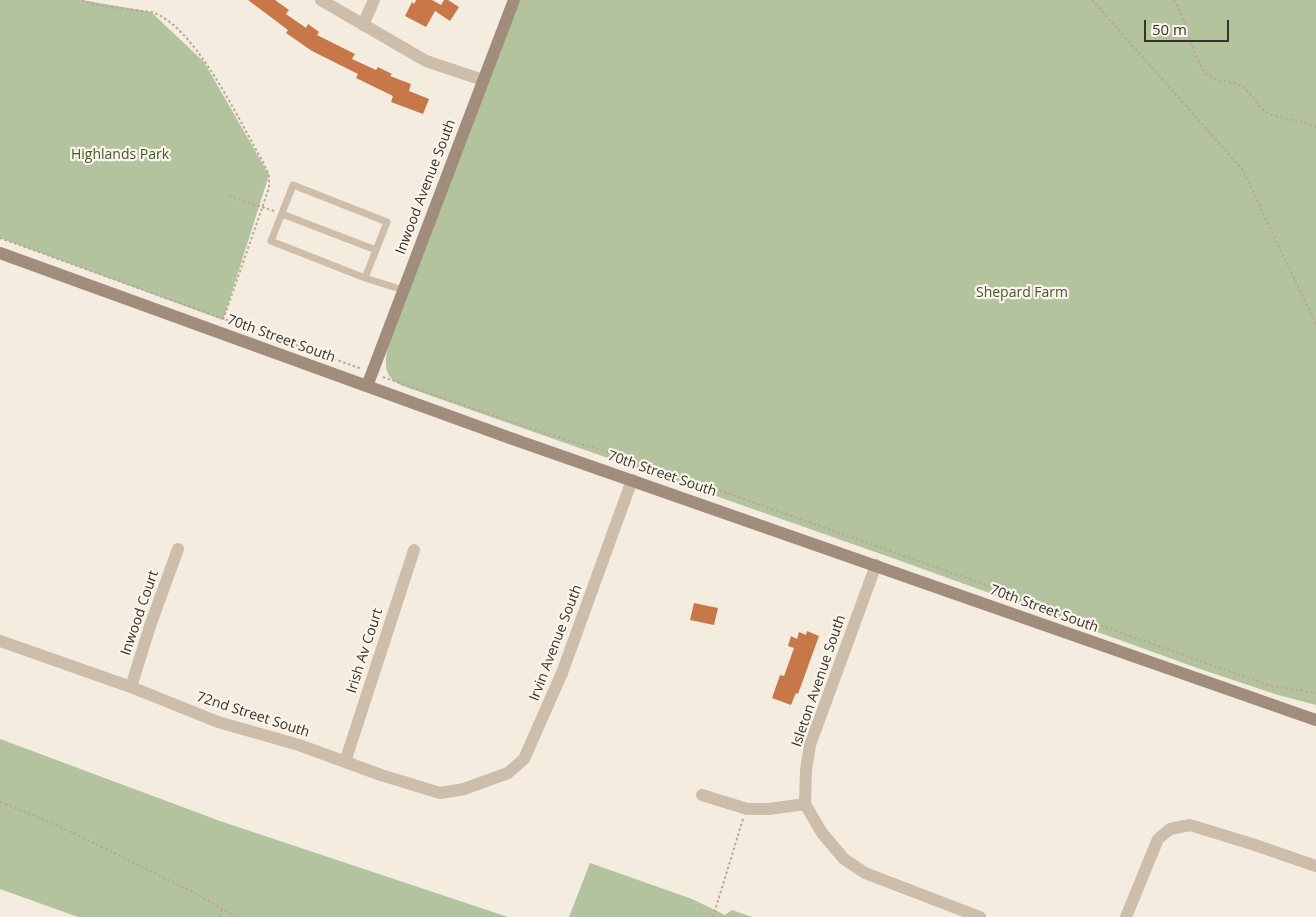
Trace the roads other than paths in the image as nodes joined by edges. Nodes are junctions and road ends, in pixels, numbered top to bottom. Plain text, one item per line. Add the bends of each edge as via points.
1 (321, 0) edge
2 (374, 0) edge
3 (514, 0) edge
4 (363, 25) junction
5 (483, 80) junction
6 (282, 214) junction
7 (376, 250) junction
8 (0, 253) edge
9 (365, 278) junction
10 (403, 290) junction
11 (366, 386) junction
12 (632, 480) junction
13 (178, 549) dead end
14 (414, 550) dead end
15 (876, 565) junction
16 (0, 641) edge
17 (131, 688) junction
18 (1316, 720) edge
19 (345, 762) junction
20 (472, 786) joint
21 (702, 795) dead end
22 (805, 804) junction
23 (1316, 866) edge
24 (980, 917) edge
25 (1126, 917) edge

1 - 4 street
2 - 4 street
3 - 5 main road, Inwood Avenue South
4 - 5 street via 426,61
5 - 10 main road, Inwood Avenue South
6 - 7 lane
6 - 7 lane via 293,185 387,222
6 - 9 lane via 271,241
7 - 9 lane
8 - 11 main road, 70th Street South
9 - 10 lane
10 - 11 main road, Inwood Avenue South
11 - 12 main road, 70th Street South
12 - 15 main road, 70th Street South
12 - 20 street, Irvin Avenue South via 562,673 524,759 508,773
13 - 17 street, Inwood Court
14 - 19 street, Irish Av Court
15 - 18 main road, 70th Street South
15 - 22 street, Isleton Avenue South via 810,745
16 - 17 street, 72nd Street South
17 - 19 street, 72nd Street South via 218,722 300,745
19 - 20 street, 72nd Street South via 440,793
21 - 22 street via 747,809
22 - 24 street via 822,833 844,859 866,872
23 - 25 street via 1190,825 1170,829 1158,839

